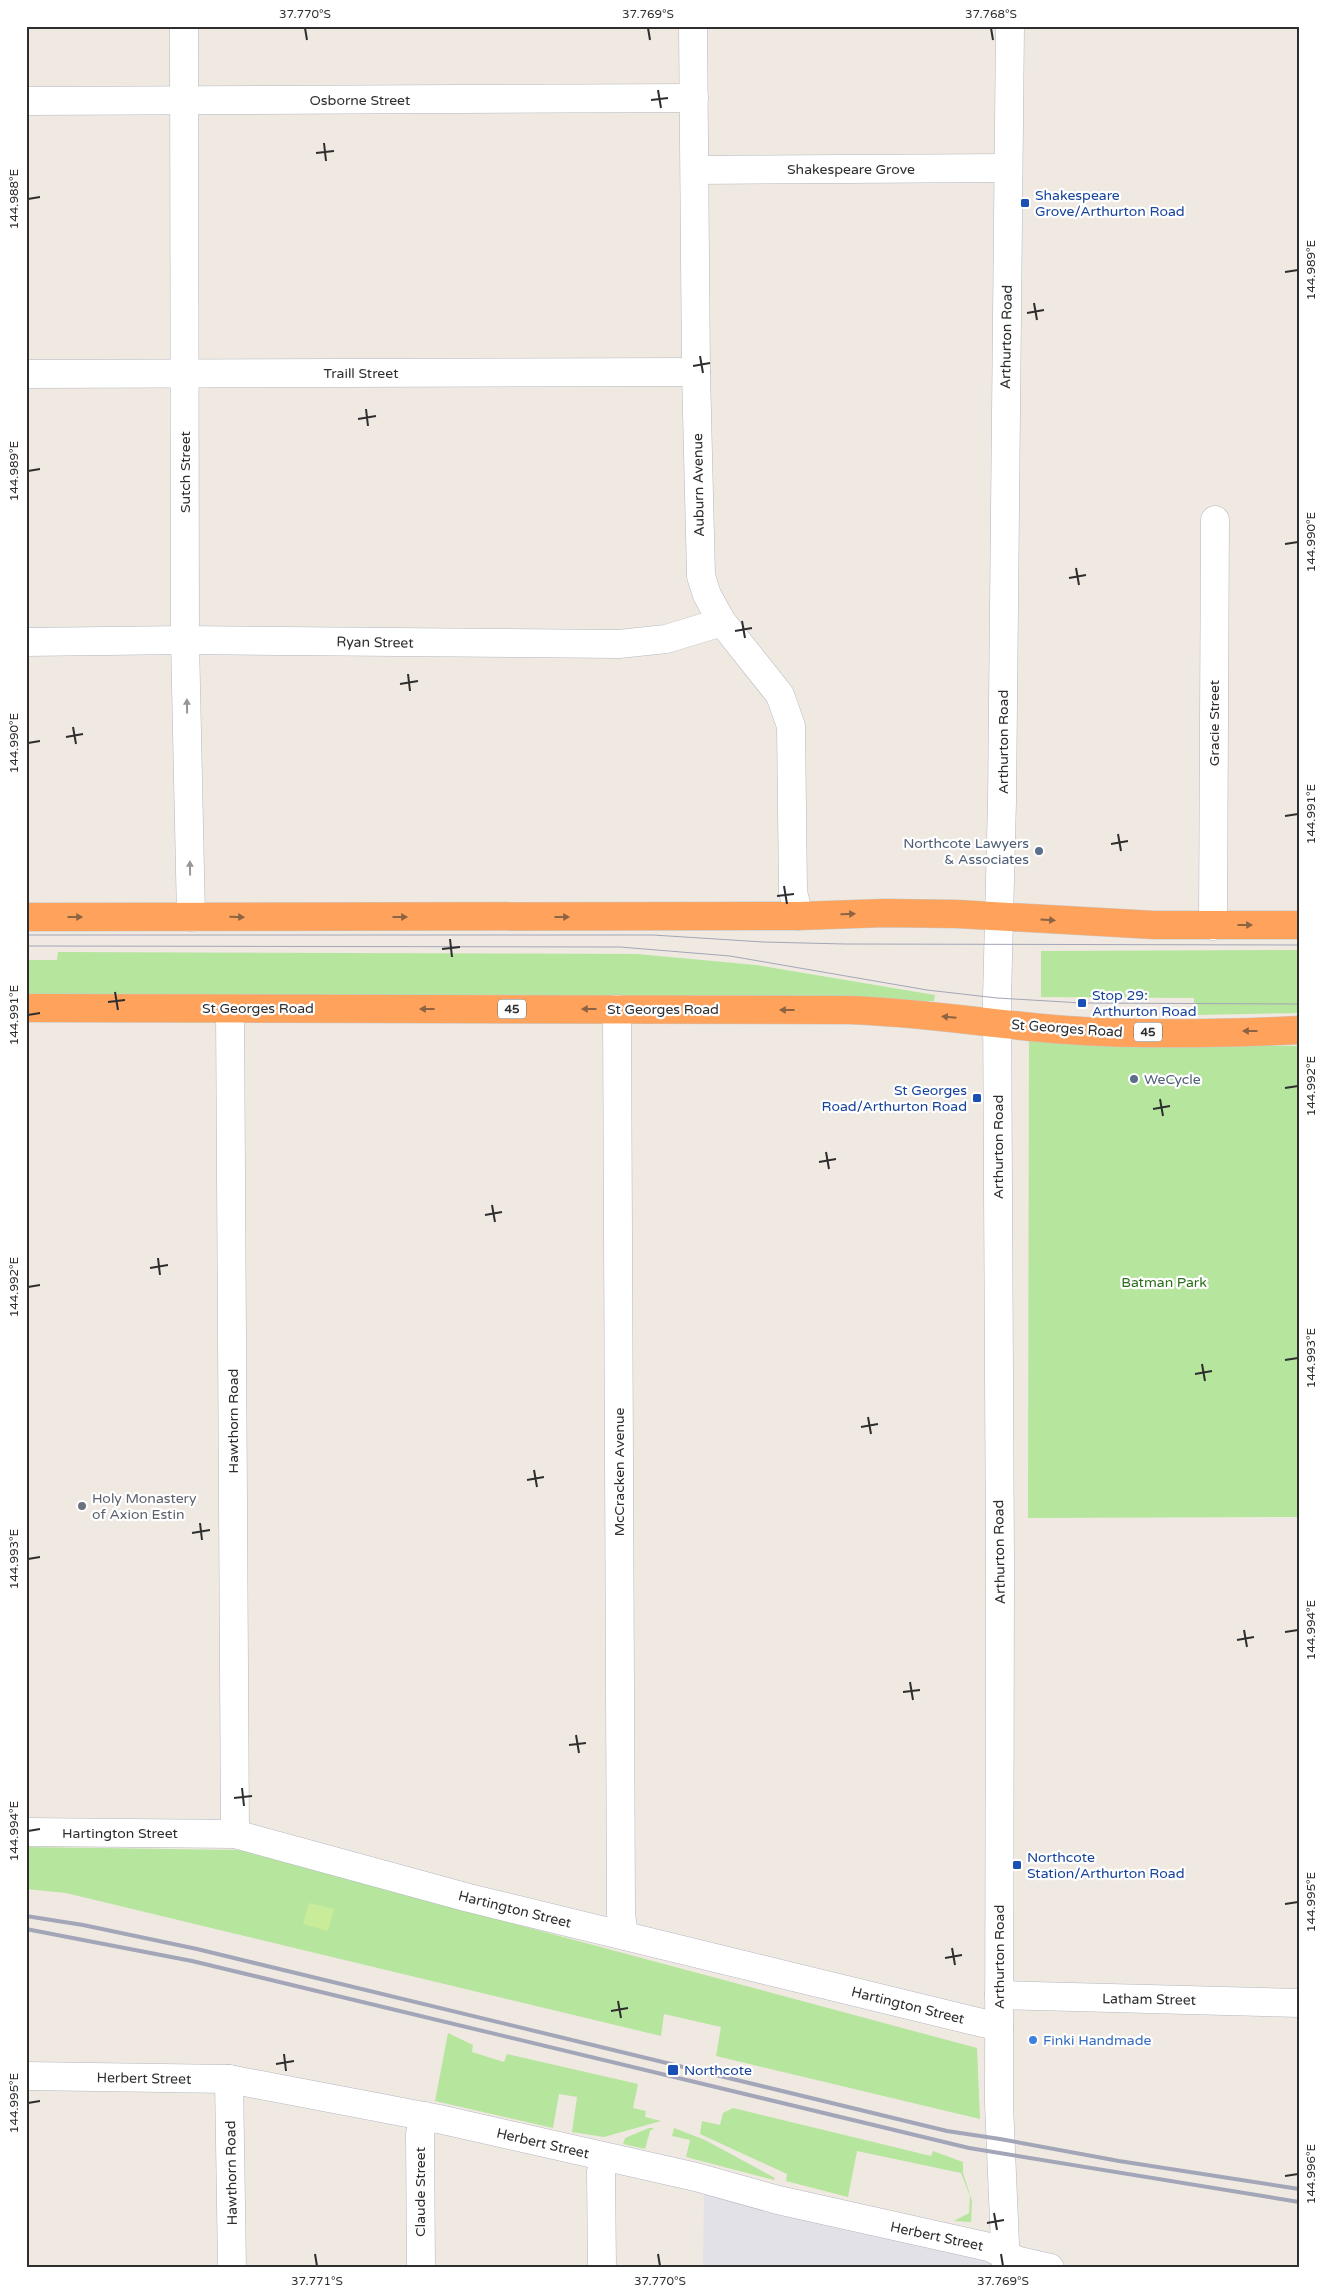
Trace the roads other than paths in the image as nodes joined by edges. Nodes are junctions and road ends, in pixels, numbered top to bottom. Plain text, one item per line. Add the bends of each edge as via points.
1 (184, 26) edge
2 (693, 26) edge
3 (1010, 26) edge
4 (694, 98) junction
5 (26, 101) edge
6 (185, 101) junction
7 (1008, 168) junction
8 (695, 170) junction
9 (696, 372) junction
10 (26, 374) edge
11 (184, 374) junction
12 (1215, 520) dead end
13 (722, 622) junction
14 (185, 640) junction
15 (26, 642) edge
16 (799, 916) junction
17 (26, 917) edge
18 (191, 917) junction
19 (999, 917) junction
20 (1299, 925) edge
21 (1213, 926) junction
22 (26, 1008) edge
23 (617, 1008) junction
24 (230, 1009) junction
25 (997, 1023) junction
26 (1299, 1030) edge
27 (26, 1832) edge
28 (236, 1834) junction
29 (624, 1935) junction
30 (999, 1995) junction
31 (1299, 2003) edge
32 (999, 2027) junction
33 (26, 2076) edge
34 (229, 2079) junction
35 (424, 2116) junction
36 (605, 2158) junction
37 (1006, 2261) edge
38 (232, 2268) edge
39 (421, 2268) edge
40 (602, 2268) edge
41 (1050, 2268) edge

1 - 6 street, Sutch Street
2 - 4 street, Auburn Avenue
3 - 7 street, Arthurton Road
4 - 6 street, Osborne Street
4 - 8 street, Auburn Avenue
5 - 6 street, Osborne Street
6 - 11 street, Sutch Street
7 - 8 street, Shakespeare Grove
7 - 19 street, Arthurton Road
8 - 9 street, Auburn Avenue
9 - 11 street, Traill Street
9 - 13 street, Auburn Avenue via 701,576
10 - 11 street, Traill Street
11 - 14 street, Sutch Street
12 - 21 street, Gracie Street
13 - 14 street, Ryan Street via 666,639 619,644
13 - 16 street, Auburn Avenue via 780,695 790,726 794,892
14 - 15 street, Ryan Street
18 -> 14 street, Sutch Street
18 -> 16 highway
16 -> 19 highway via 886,913
17 -> 18 highway
19 -> 21 highway
19 - 25 street, Arthurton Road
21 -> 20 highway
22 - 24 highway, St Georges Road / 45
23 -> 24 highway, St Georges Road / 45
25 -> 23 highway, St Georges Road / 45 via 884,1011
23 - 29 street, McCracken Avenue via 621,1914
24 - 28 street, Hawthorn Road
26 -> 25 highway, St Georges Road / 45 via 1092,1032
25 - 30 street, Arthurton Road
27 - 28 street, Hartington Street
28 - 29 street, Hartington Street via 469,1898
29 - 32 street, Hartington Street
30 - 31 street, Latham Street
30 - 32 street, Arthurton Road
32 - 37 street, Arthurton Road
33 - 34 street, Herbert Street
34 - 35 street, Herbert Street
34 - 38 street, Hawthorn Road
35 - 36 street, Herbert Street
35 - 39 street, Claude Street via 420,2134
36 - 37 street, Herbert Street via 989,2247
36 - 40 street via 601,2172
37 - 41 street, Herbert Street

